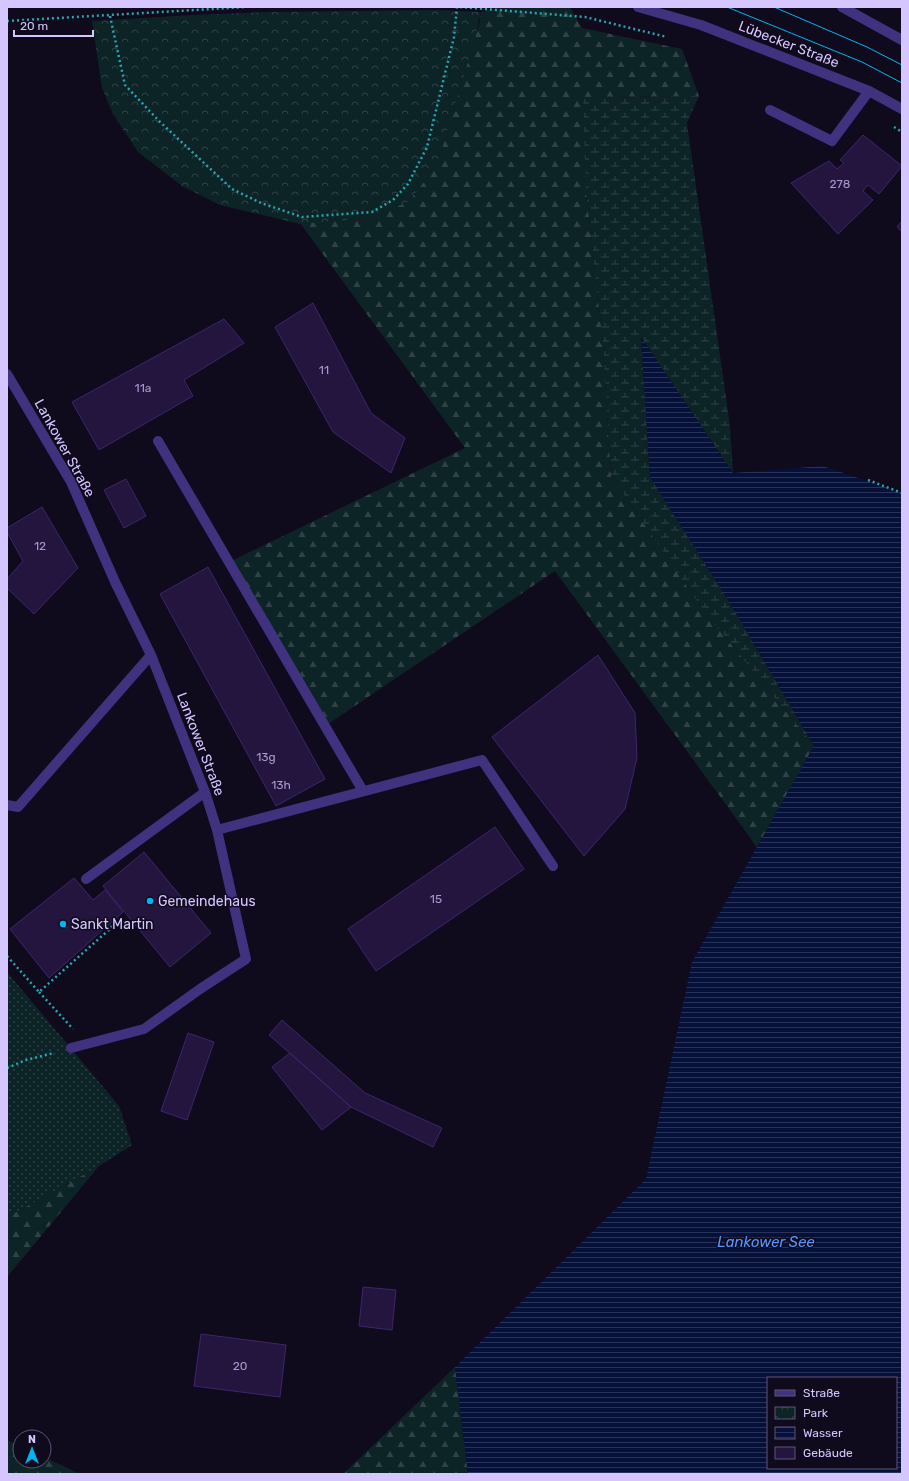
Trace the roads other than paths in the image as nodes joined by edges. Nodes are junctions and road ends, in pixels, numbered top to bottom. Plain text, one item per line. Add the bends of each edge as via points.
1 (638, 7) edge
2 (842, 7) edge
3 (902, 40) edge
4 (869, 91) junction
5 (902, 109) edge
6 (770, 110) dead end
7 (7, 374) edge
8 (158, 441) dead end
9 (152, 655) junction
10 (205, 792) junction
11 (363, 792) junction
12 (7, 805) edge
13 (217, 830) junction
14 (553, 866) dead end
15 (86, 879) dead end
16 (72, 1048) road end

1 - 4 street, Lübecker Straße via 701,25
2 - 3 street
4 - 5 street, Lübecker Straße
4 - 6 street via 832,142
7 - 9 street, Lankower Straße via 71,482 116,584
8 - 11 street
9 - 10 street, Lankower Straße
9 - 12 street via 18,807
10 - 13 street, Lankower Straße
10 - 15 street
11 - 13 street
11 - 14 street via 482,760
13 - 16 street, Lankower Straße via 246,959 144,1029

